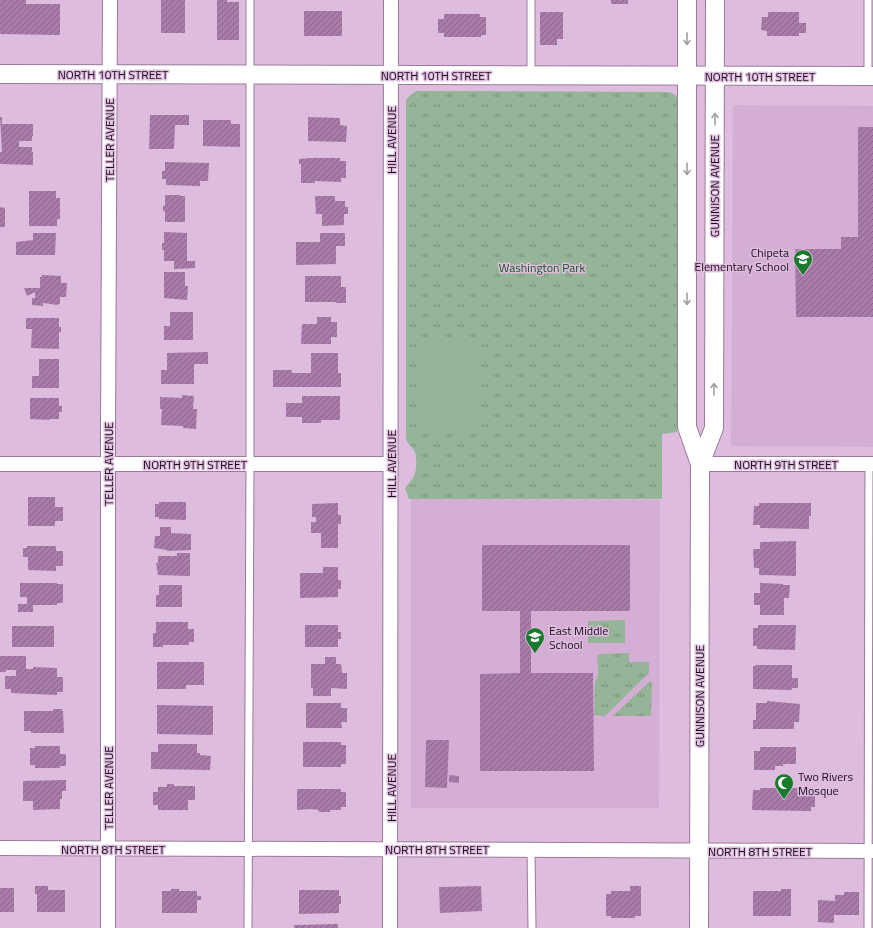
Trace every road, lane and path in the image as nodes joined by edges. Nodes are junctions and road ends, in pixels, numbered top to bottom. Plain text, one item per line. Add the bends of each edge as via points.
1 (110, 0) edge
2 (250, 0) edge
3 (391, 0) edge
4 (531, 0) edge
5 (688, 0) edge
6 (715, 0) edge
7 (868, 0) edge
8 (0, 74) edge
9 (250, 74) junction
10 (110, 75) junction
11 (391, 75) junction
12 (531, 75) junction
13 (687, 76) junction
14 (715, 76) junction
15 (871, 76) edge
16 (0, 464) edge
17 (108, 464) junction
18 (250, 464) junction
19 (391, 464) junction
20 (700, 464) junction
21 (871, 464) edge
22 (0, 848) edge
23 (108, 849) junction
24 (248, 849) junction
25 (390, 849) junction
26 (532, 850) junction
27 (699, 851) junction
28 (871, 851) edge
29 (108, 928) edge
30 (248, 928) edge
31 (390, 928) edge
32 (532, 928) edge
33 (699, 928) edge
34 (868, 928) edge

1 - 10 street, TELLER AVENUE
2 - 9 lane
3 - 11 street, HILL AVENUE
4 - 12 lane
5 -> 13 street, GUNNISON AVENUE
6 - 14 street, GUNNISON AVENUE
7 - 15 lane
8 - 10 street, NORTH 10TH STREET
9 - 10 street, NORTH 10TH STREET
9 - 11 street, NORTH 10TH STREET
9 - 18 lane
10 - 17 street, TELLER AVENUE
11 - 12 street, NORTH 10TH STREET
11 - 19 street, HILL AVENUE
12 - 13 street, NORTH 10TH STREET
13 - 14 street, NORTH 10TH STREET
13 -> 20 street, GUNNISON AVENUE via 686,427
14 - 15 street, NORTH 10TH STREET
20 -> 14 street, GUNNISON AVENUE via 714,428
16 - 17 street, NORTH 9TH STREET
17 - 18 street, NORTH 9TH STREET
17 - 23 street, TELLER AVENUE
18 - 19 street, NORTH 9TH STREET
18 - 24 lane
19 - 25 street, HILL AVENUE
20 - 21 street, NORTH 9TH STREET
20 - 27 street, GUNNISON AVENUE
21 - 28 lane
22 - 23 street, NORTH 8TH STREET
23 - 24 street, NORTH 8TH STREET
23 - 29 street, TELLER AVENUE
24 - 25 street, NORTH 8TH STREET
24 - 30 lane
25 - 26 street, NORTH 8TH STREET
25 - 31 street, HILL AVENUE
26 - 27 street, NORTH 8TH STREET
26 - 32 lane
27 - 28 street, NORTH 8TH STREET
27 - 33 street, GUNNISON AVENUE
28 - 34 lane

